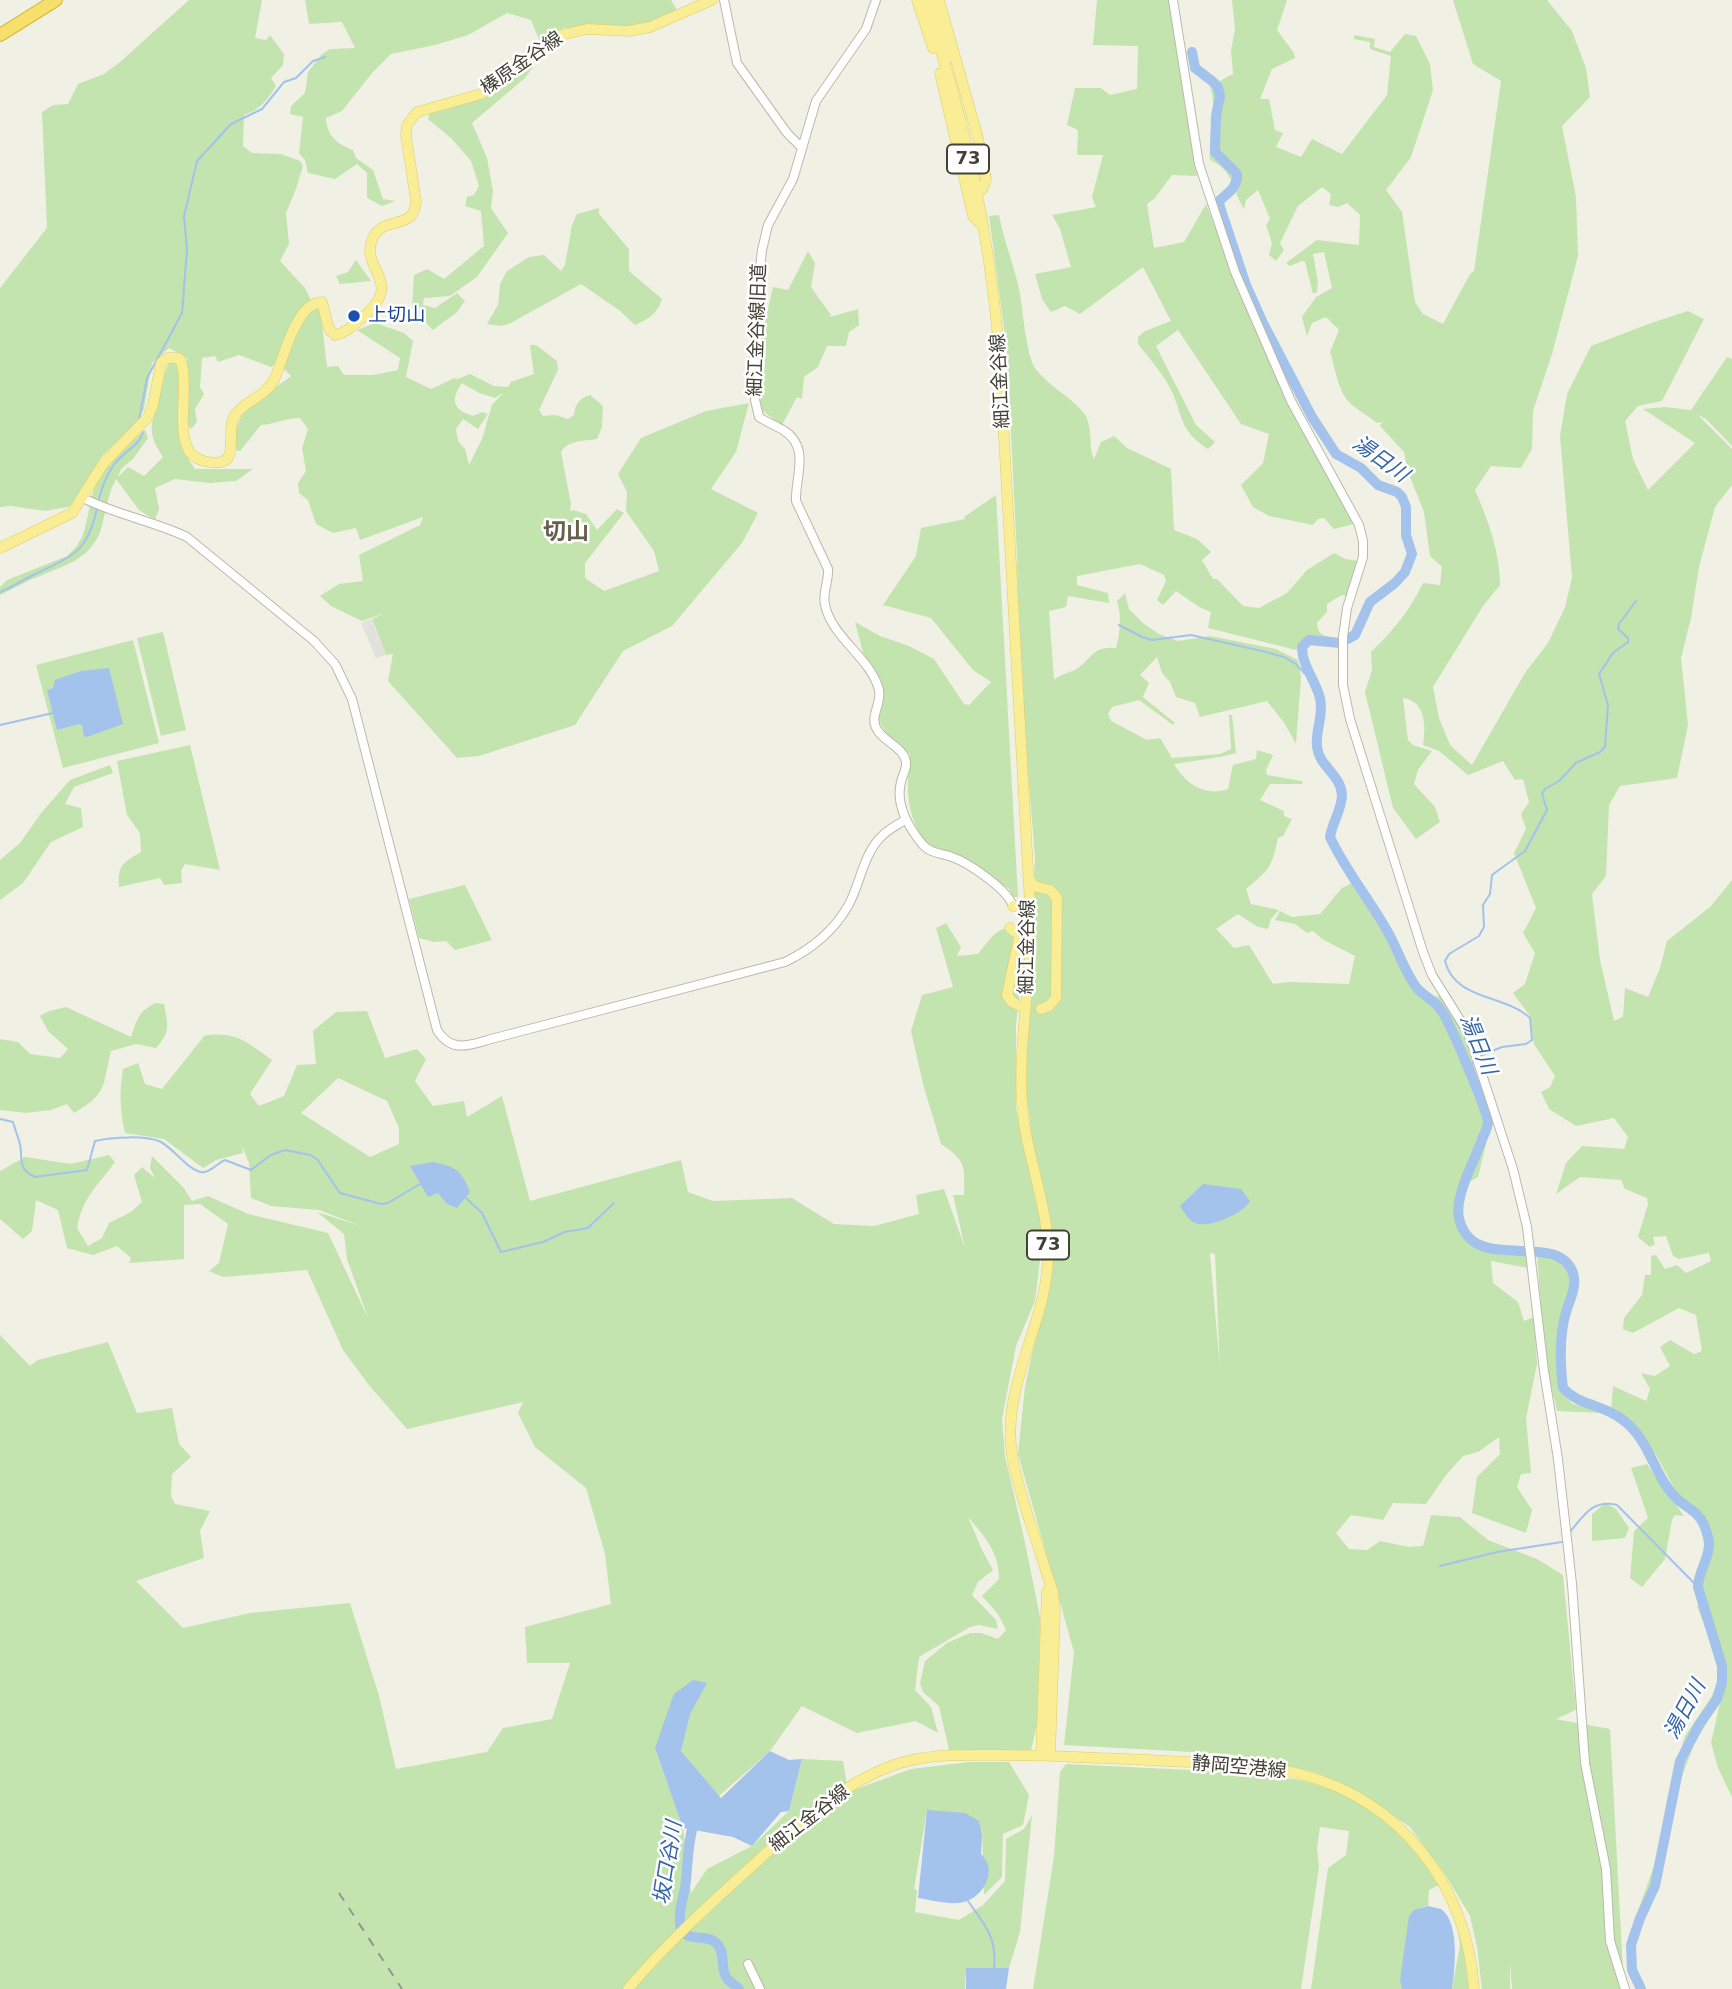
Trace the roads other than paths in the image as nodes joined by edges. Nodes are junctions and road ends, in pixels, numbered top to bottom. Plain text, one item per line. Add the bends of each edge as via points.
1 (56, 0) edge
2 (712, 0) edge
3 (724, 0) edge
4 (876, 0) edge
5 (917, 0) edge
6 (924, 0) edge
7 (932, 0) edge
8 (939, 0) edge
9 (1173, 0) edge
10 (0, 35) edge
11 (802, 148) junction
12 (982, 190) junction
13 (982, 226) junction
14 (997, 322) junction
15 (83, 498) junction
16 (0, 548) edge
17 (906, 819) junction
18 (1034, 889) junction
19 (1013, 906) junction
20 (1031, 923) junction
21 (1010, 928) dead end
22 (1018, 1005) dead end
23 (1041, 1009) dead end
24 (1045, 1755) junction
25 (748, 1964) dead end
26 (628, 1989) edge
27 (760, 1989) edge
28 (1474, 1989) edge
29 (1625, 1989) edge

1 - 10 highway
2 - 15 main road, 榛原金谷線 via 650,27 587,29 557,36 481,94 417,112 407,125 406,136 415,211 406,220 383,227 372,241 370,254 381,281 375,307 335,335 322,302 303,312 274,381 233,419 232,449 220,462 196,459 189,452 184,436 182,364 179,358 167,358 161,363 148,416 103,464
3 - 11 street via 737,63
4 - 11 street, 細江金谷線旧道 via 866,29 816,101
5 - 13 main road, 73 via 939,67 973,216
6 - 13 main road, 細江金谷線 / 73 via 959,119
7 - 12 main road, 細江金谷線 / 73
8 - 12 main road via 978,138 986,179
9 - 29 street via 1199,164 1235,272 1291,401 1359,525 1363,557 1348,608 1342,667 1350,719 1423,952 1472,1044 1527,1227 1559,1459 1585,1763 1606,1869 1610,1941
11 - 17 street, 細江金谷線旧道 via 793,179 768,225 762,250 754,400 759,416 785,430 797,447 801,469 796,501 828,569 826,611 879,689 873,719 876,730 906,762 899,792
12 - 14 main road, 細江金谷線 / 73
13 - 14 main road, 細江金谷線 / 73
14 - 18 main road, 細江金谷線 / 73 via 1028,875
15 - 16 main road, 榛原金谷線 via 62,520
15 - 17 street via 187,537 314,641 335,664 352,699 437,1030 450,1045 507,1035 795,958 837,922 872,850 883,835
17 - 19 street, 細江金谷線旧道 via 925,848 963,863 995,885
18 - 19 main road
18 - 20 main road, 細江金谷線 / 73
18 - 23 main road via 1050,890 1057,898 1056,998
19 - 20 main road via 1024,907
20 - 24 main road, 細江金谷線 / 73 via 1022,1105 1048,1255 1040,1313 1014,1397 1010,1444 1016,1479 1053,1592
21 - 22 main road via 1019,938 1007,995
24 - 26 main road, 細江金谷線 via 945,1755 894,1765 846,1788 739,1877
24 - 28 main road, 静岡空港線 via 1272,1768 1330,1784 1357,1797 1401,1831 1437,1873 1461,1921
25 - 27 street

